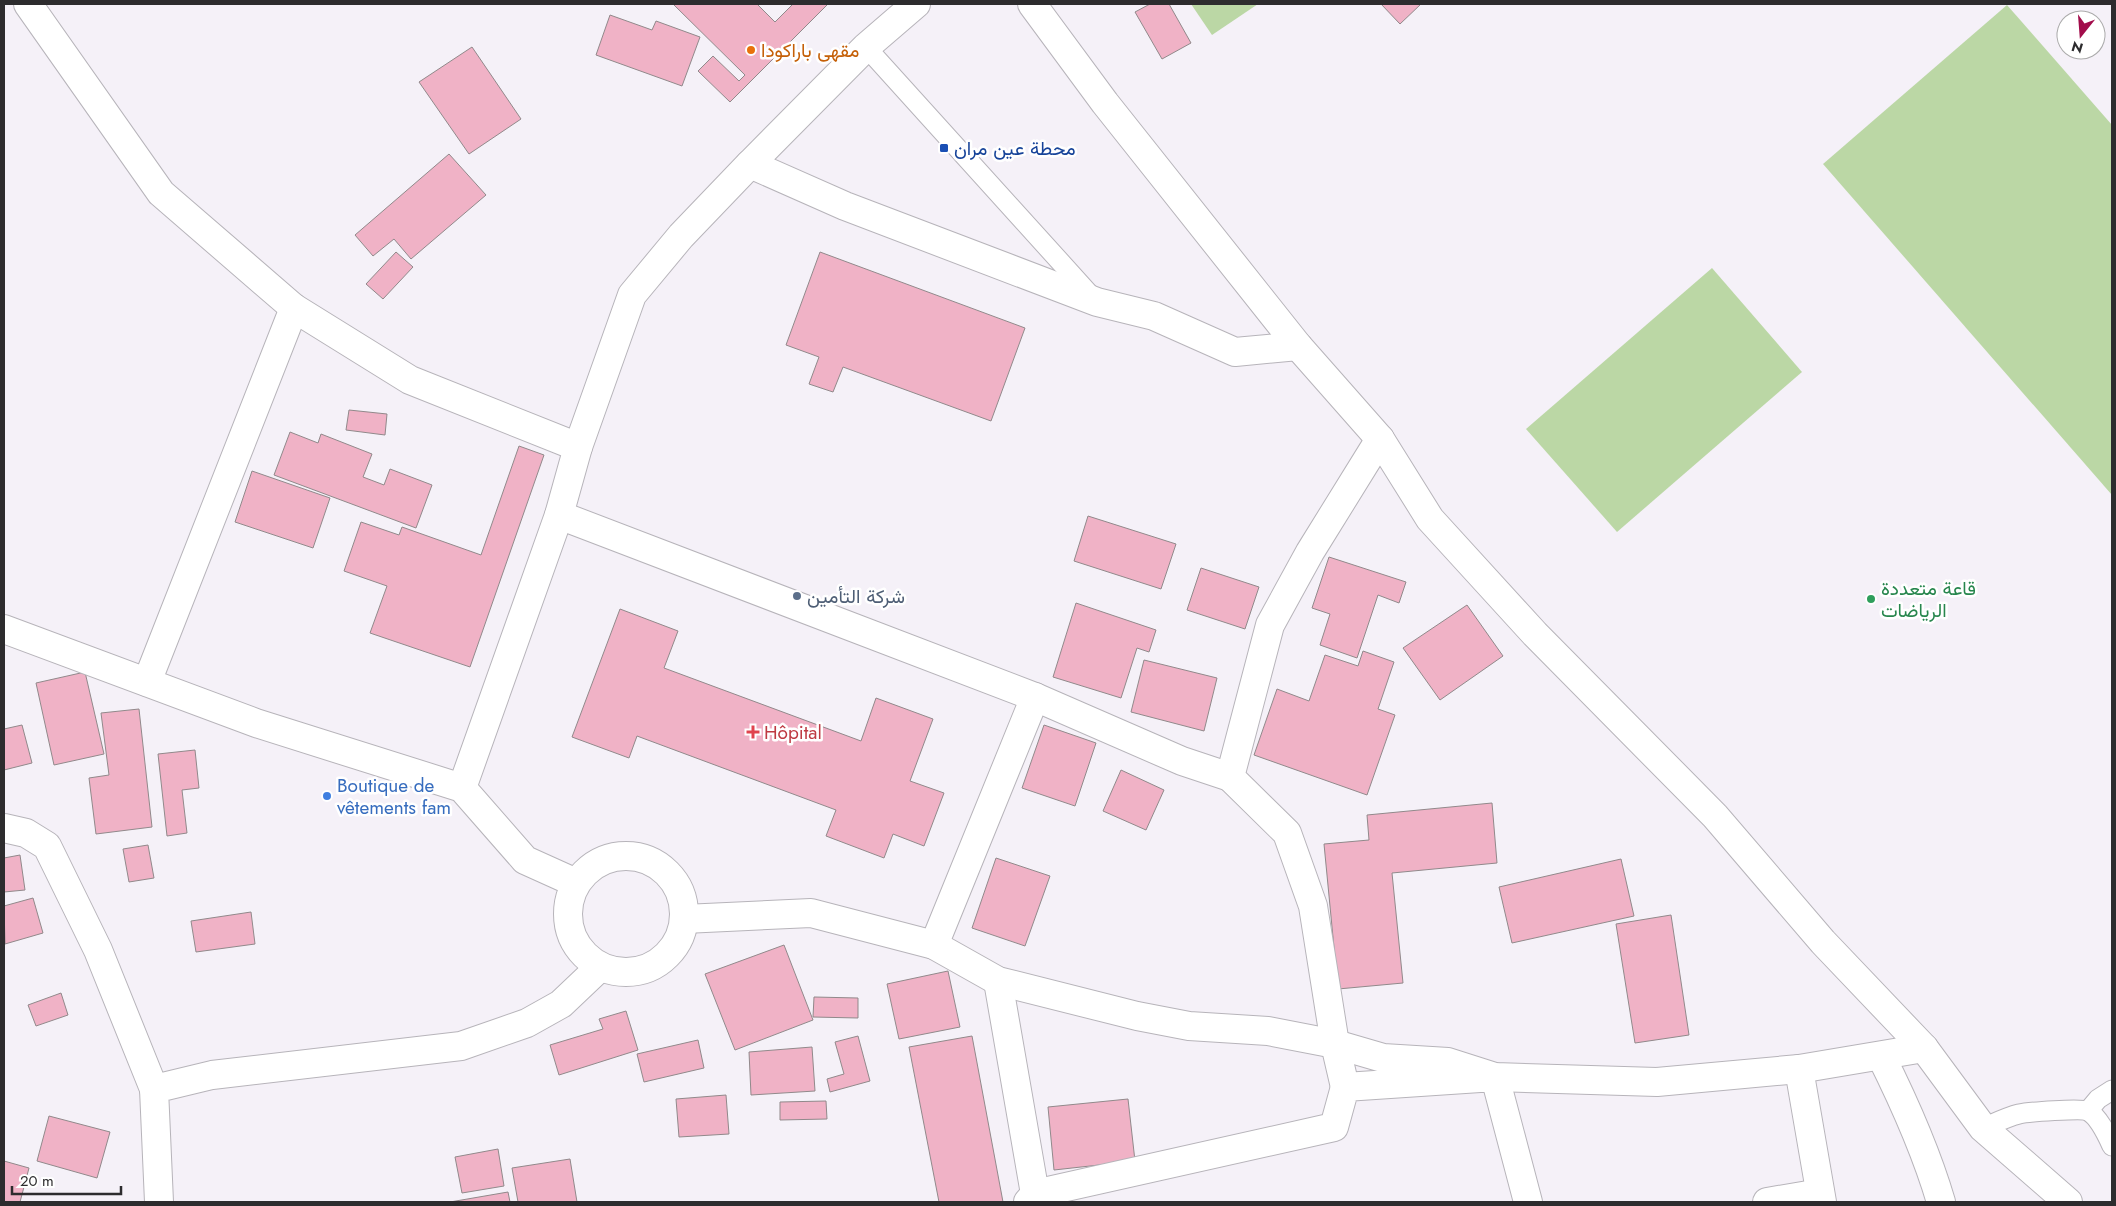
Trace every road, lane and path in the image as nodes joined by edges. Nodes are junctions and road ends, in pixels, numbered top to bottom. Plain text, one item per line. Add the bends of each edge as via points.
1 (28, 4) edge
2 (916, 4) edge
3 (1032, 4) edge
4 (866, 47) junction
5 (750, 164) junction
6 (1097, 302) junction
7 (294, 308) junction
8 (1298, 346) junction
9 (1380, 439) junction
10 (578, 448) junction
11 (559, 515) junction
12 (4, 629) edge
13 (147, 682) junction
14 (1035, 698) junction
15 (1230, 777) junction
16 (462, 788) junction
17 (4, 828) edge
18 (576, 883) junction
19 (684, 919) junction
20 (934, 945) junction
21 (600, 967) junction
22 (998, 981) junction
23 (1335, 1044) junction
24 (1924, 1048) junction
25 (1881, 1056) junction
26 (1799, 1069) junction
27 (1495, 1077) junction
28 (1345, 1086) junction
29 (154, 1089) junction
30 (2112, 1090) edge
31 (2088, 1112) junction
32 (1983, 1128) junction
33 (2112, 1146) edge
34 (1032, 1198) edge
35 (1821, 1198) edge
36 (160, 1202) edge
37 (1528, 1202) edge
38 (1767, 1202) edge
39 (1941, 1202) edge
40 (2068, 1202) edge

1 - 7 street via 161,193
2 - 4 street
3 - 8 street via 1105,103
4 - 5 street
4 - 6 lane
5 - 6 street via 845,206
5 - 10 street via 681,236 632,295
6 - 8 street via 1154,316 1235,352
7 - 10 street via 410,380
7 - 13 street
8 - 9 street
9 - 15 street via 1310,552 1270,625
9 - 24 street via 1430,519 1535,634 1715,816 1823,942
10 - 11 street
11 - 14 street
11 - 16 street
12 - 13 street
13 - 16 street via 256,723
14 - 15 street via 1182,762
14 - 20 street
15 - 23 street via 1287,833 1313,906
16 - 18 street via 525,860
17 - 29 street via 26,833 47,846 98,950
18 - 19 street via 589,868 607,858 626,856 646,860 663,868 675,883 683,900
18 - 21 street via 568,901 567,921 573,940 585,956
19 - 20 street via 810,913
19 - 21 street via 680,937 670,953 655,965 637,972 618,972
20 - 22 street
21 - 29 street via 561,1004 527,1023 461,1046 212,1075
22 - 23 street via 1189,1026 1268,1031
22 - 34 street
23 - 27 street via 1383,1058 1448,1062
23 - 28 street
24 - 25 street
24 - 32 street
25 - 26 street
25 - 39 street via 1909,1112
26 - 27 street via 1657,1082
26 - 35 street
27 - 28 street
27 - 37 street
28 - 34 street via 1334,1127
29 - 36 street
30 - 31 lane via 2098,1099
31 - 32 lane via 2068,1109 2020,1114
31 - 33 lane via 2100,1123
32 - 40 street
35 - 38 street

